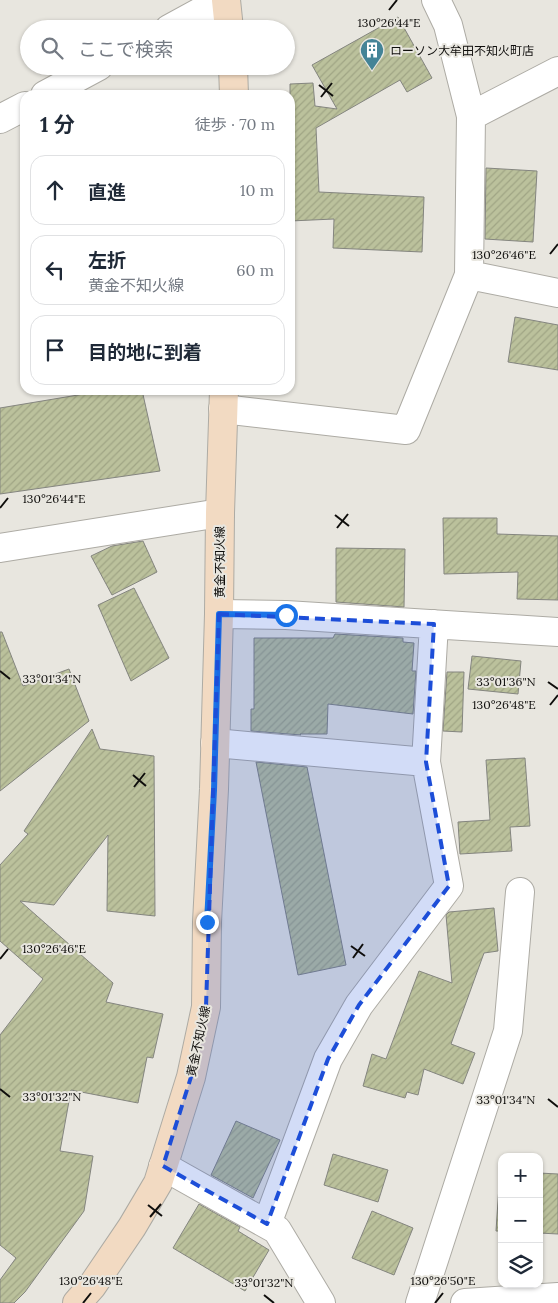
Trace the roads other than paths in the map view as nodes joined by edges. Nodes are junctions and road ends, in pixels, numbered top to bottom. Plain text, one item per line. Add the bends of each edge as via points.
1 (224, 0) edge
2 (436, 0) edge
3 (186, 20) edge
4 (227, 20) edge
5 (558, 71) edge
6 (82, 75) edge
7 (233, 75) edge
8 (54, 90) edge
9 (234, 90) edge
10 (20, 109) edge
11 (471, 116) junction
12 (0, 119) edge
13 (469, 275) junction
14 (558, 293) edge
15 (223, 400) edge
16 (220, 514) junction
17 (0, 548) edge
18 (219, 614) junction
19 (434, 624) junction
20 (558, 632) edge
21 (215, 743) junction
22 (426, 762) junction
23 (520, 892) dead end
24 (163, 1166) junction
25 (267, 1224) junction
26 (558, 1297) edge
27 (77, 1303) edge
28 (321, 1303) edge
29 (420, 1303) edge
30 (465, 1303) edge

1 - 3 street
1 - 4 main road
2 - 11 street via 448,26
5 - 11 street
6 - 8 street
7 - 9 main road
10 - 12 street
11 - 13 street
13 - 14 street
13 - 15 street via 406,430
15 - 16 main road, 黄金不知火線
16 - 17 street
16 - 18 main road, 黄金不知火線
18 - 19 street
18 - 21 main road, 黄金不知火線
19 - 20 street
19 - 22 street
21 - 22 street
21 - 24 main road, 黄金不知火線 via 206,1007 191,1077
22 - 25 street via 449,886 359,1005 328,1059
23 - 29 street via 508,1031
24 - 25 street
24 - 27 main road, 黄金不知火線 via 158,1183 132,1227
25 - 28 street via 277,1230
26 - 30 street

